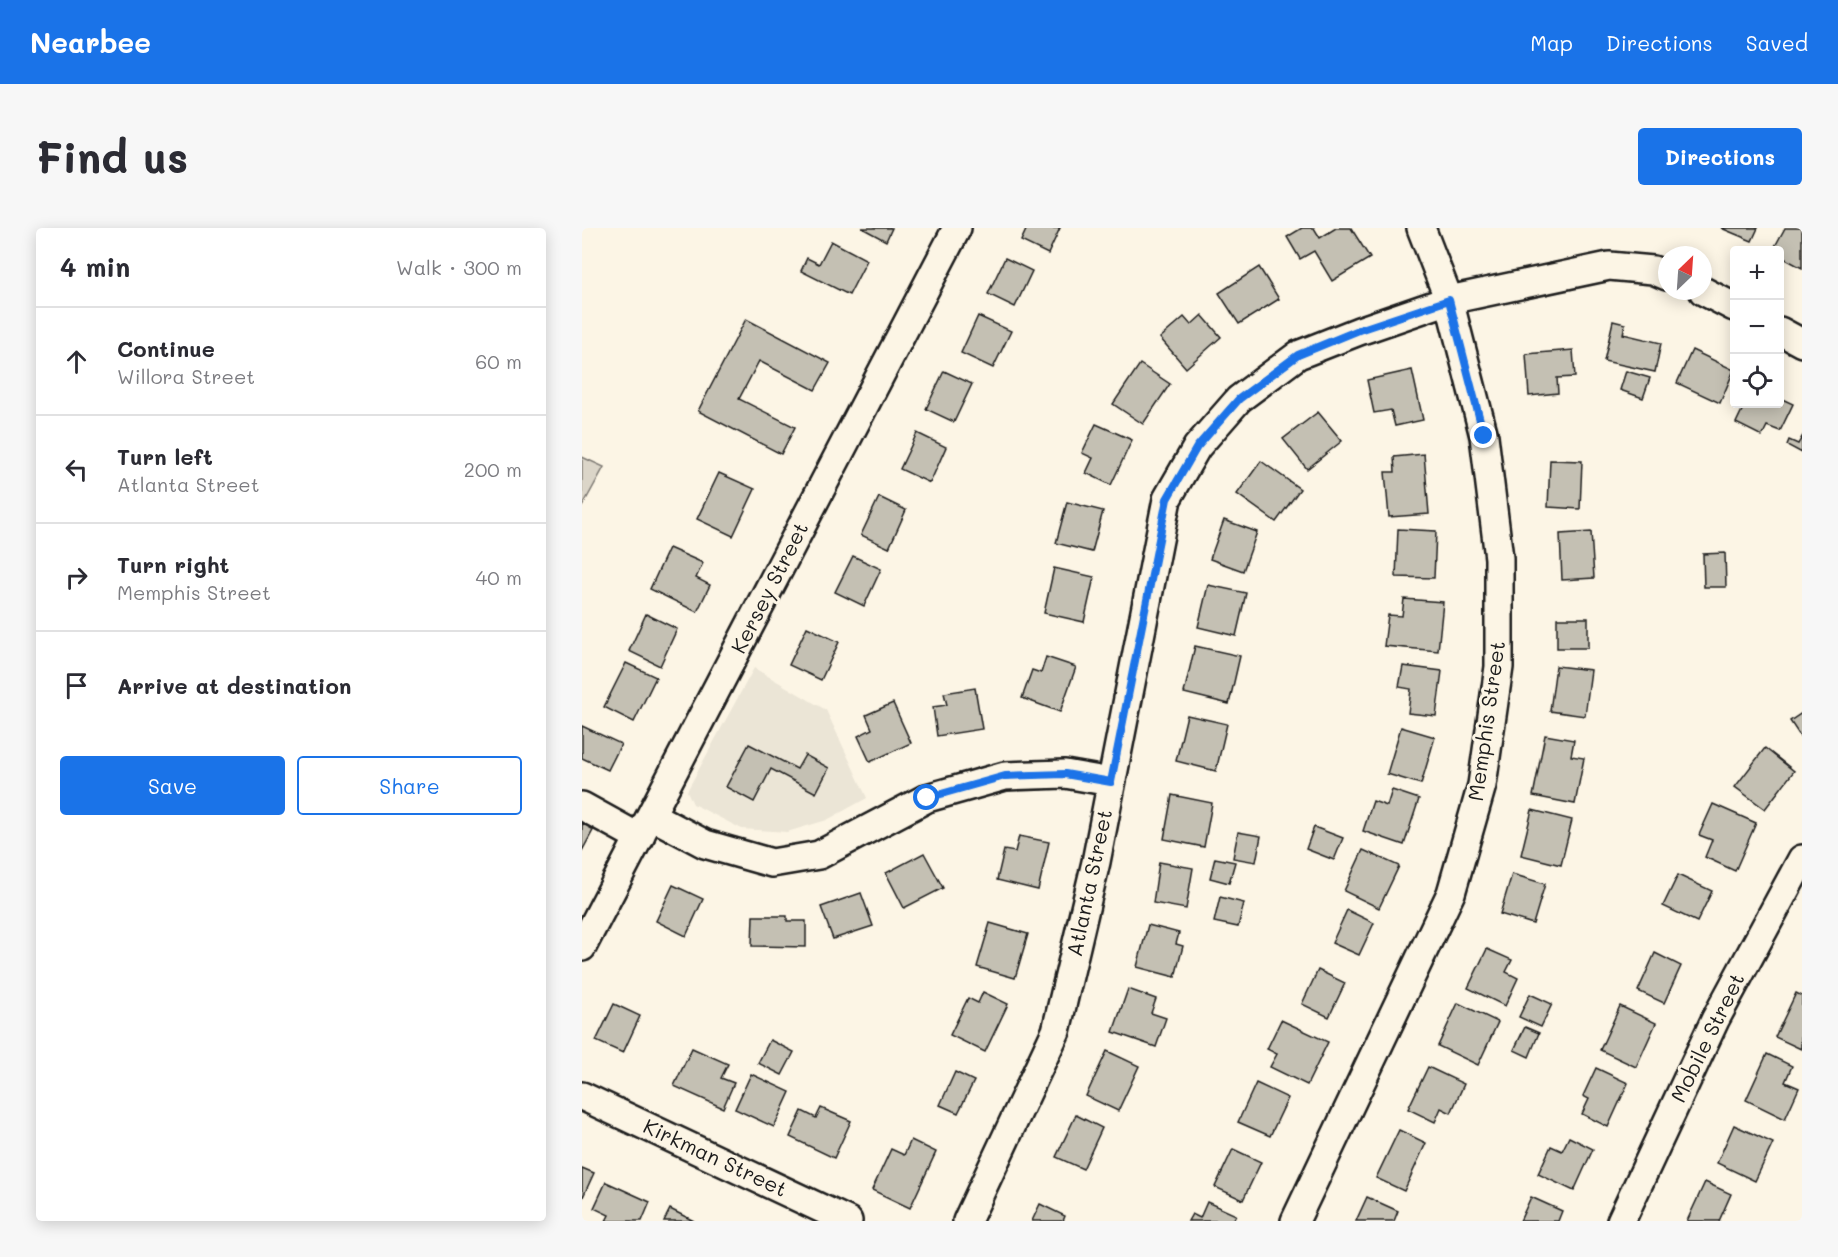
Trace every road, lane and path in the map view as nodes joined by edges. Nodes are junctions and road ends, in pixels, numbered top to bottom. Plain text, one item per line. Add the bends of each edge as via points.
1 (957, 228) edge
2 (1421, 228) edge
3 (1658, 272) edge
4 (1712, 296) edge
5 (1449, 300) junction
6 (1730, 305) edge
7 (1784, 334) edge
8 (1802, 343) edge
9 (1111, 782) junction
10 (582, 806) edge
11 (646, 827) junction
12 (1802, 859) edge
13 (582, 947) edge
14 (582, 1096) edge
15 (848, 1221) edge
16 (967, 1221) edge
17 (1295, 1221) edge
18 (1621, 1221) edge

1 - 11 street, Kersey Street
2 - 5 street, Memphis Street
3 - 5 street, Atlanta Street via 1609,266
4 - 6 street
5 - 9 street, Atlanta Street via 1298,355 1239,399 1197,447 1167,499
5 - 17 street, Memphis Street via 1484,436 1499,558 1498,667 1482,785 1451,893
7 - 8 street
9 - 11 street via 1065,774 1005,776 927,798 819,855 772,863
9 - 16 street, Atlanta Street via 1056,1031
10 - 11 street
11 - 13 street, Kersey Street
12 - 18 street, Mobile Street via 1715,1020
14 - 15 street, Kirkman Street

